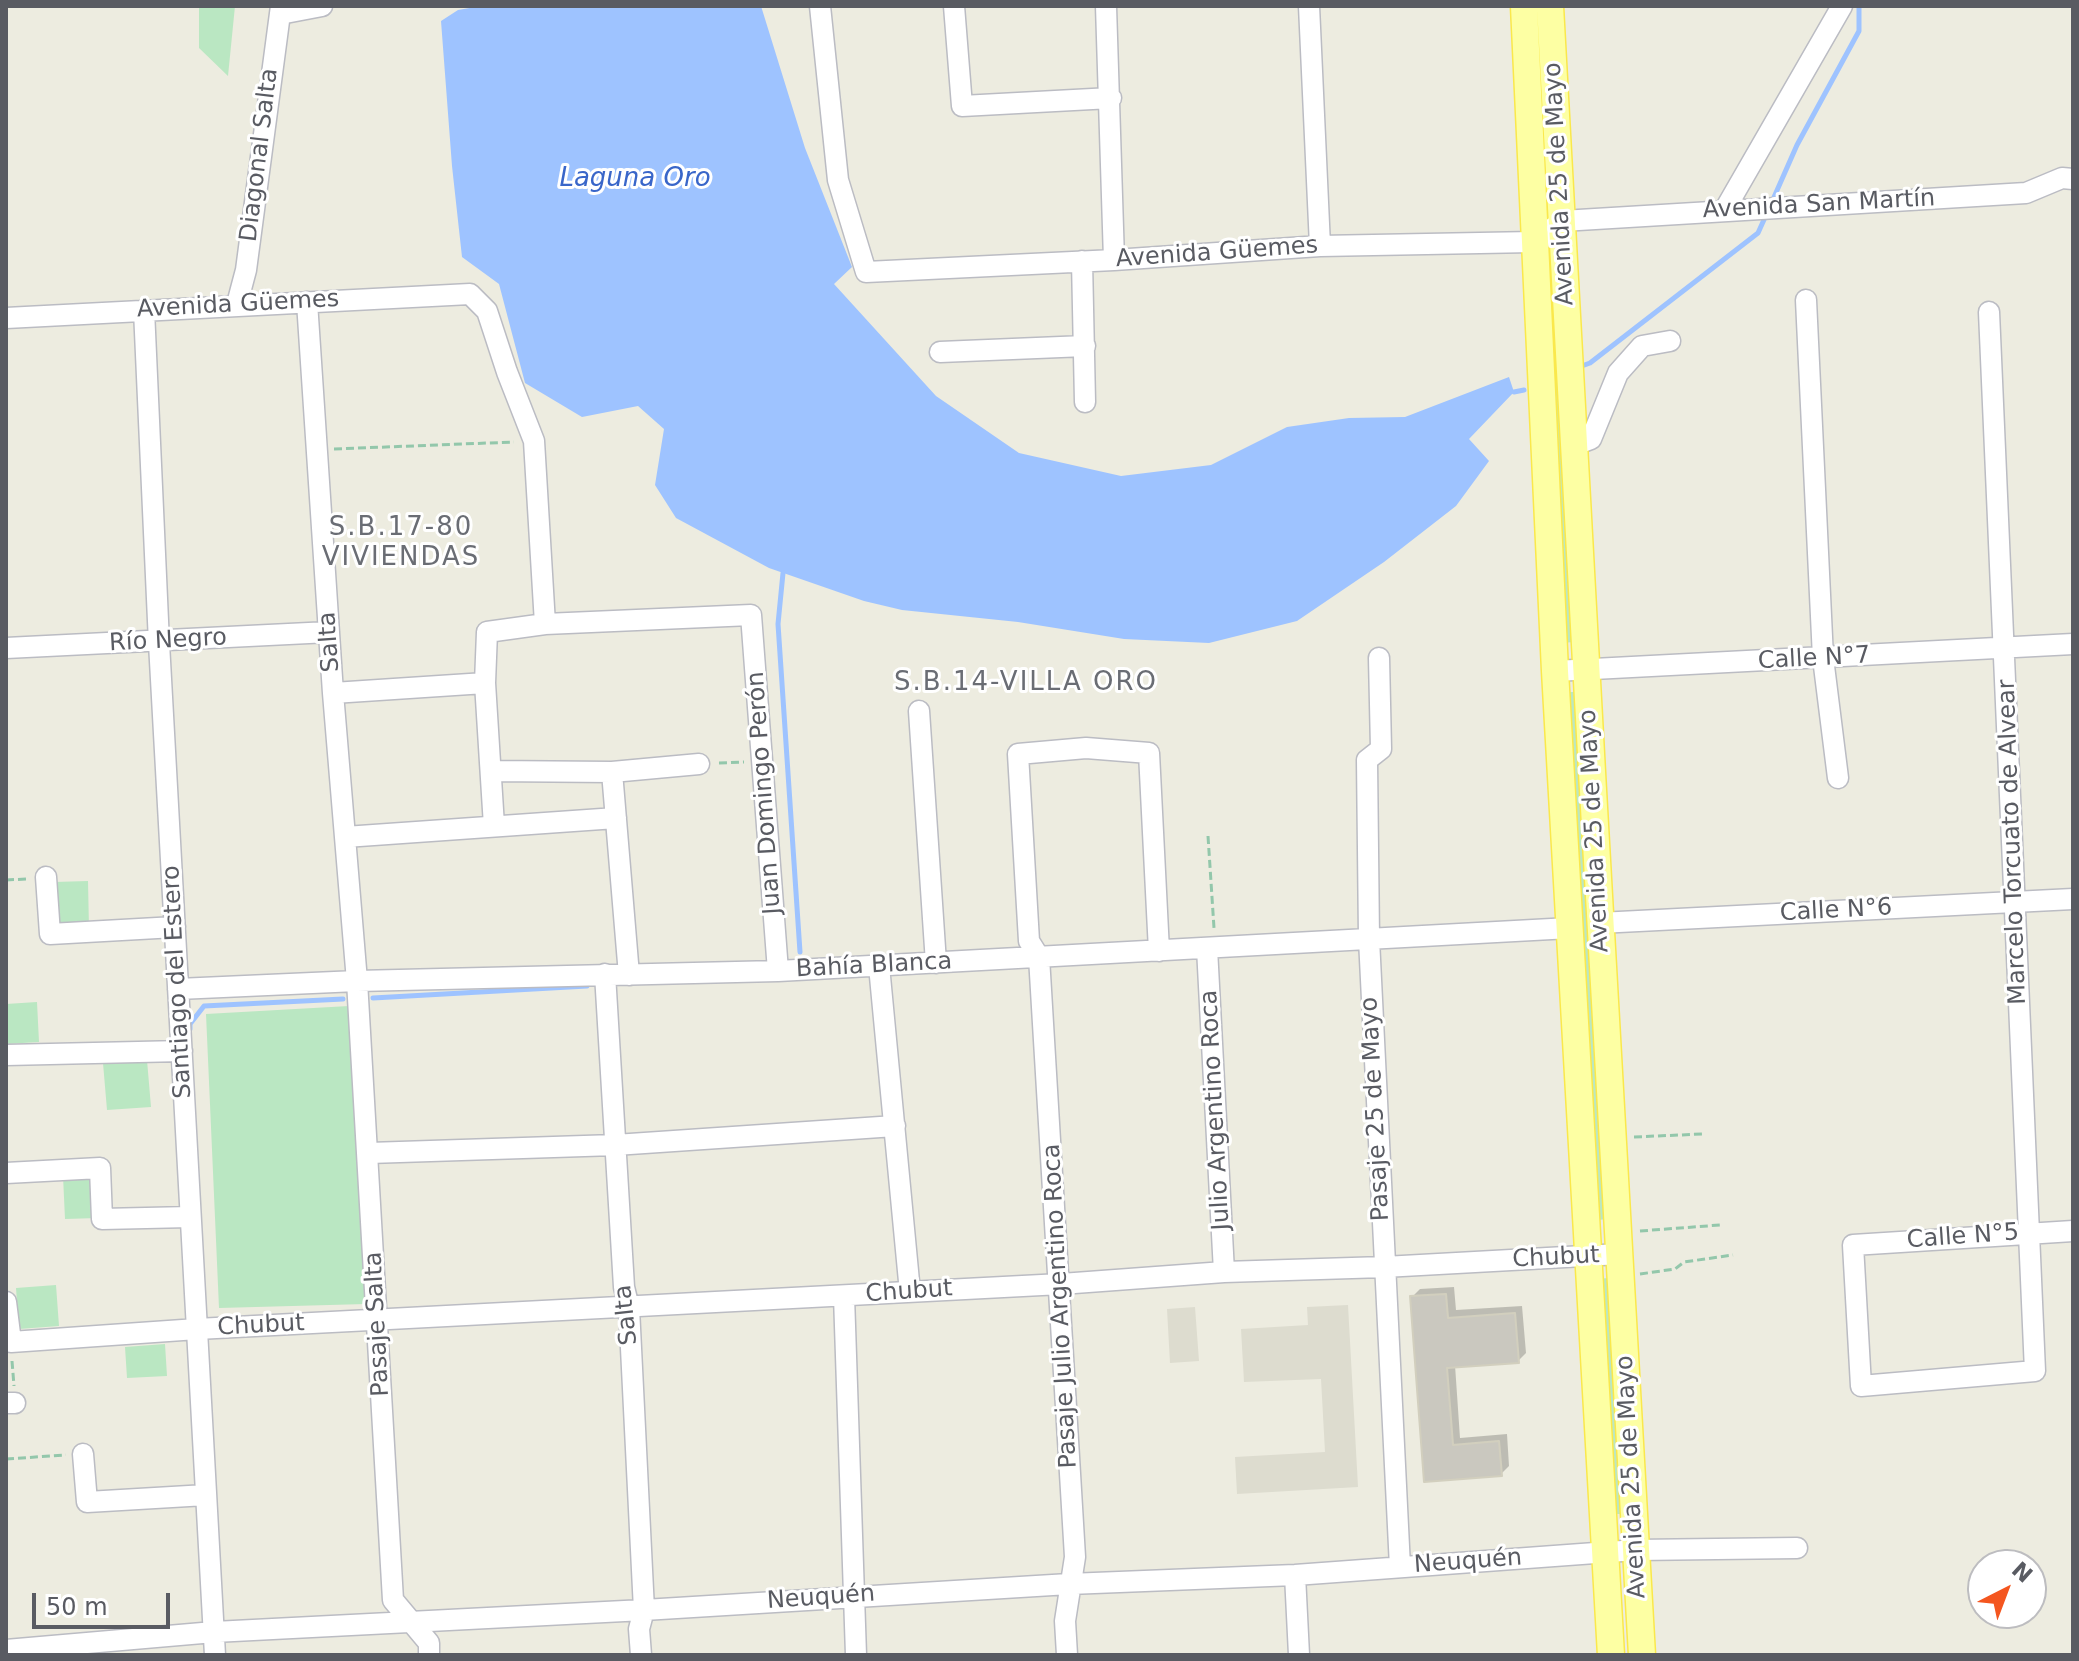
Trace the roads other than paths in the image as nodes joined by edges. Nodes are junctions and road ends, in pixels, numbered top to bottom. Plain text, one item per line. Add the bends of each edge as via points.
1 (322, 6) edge
2 (820, 6) edge
3 (954, 6) edge
4 (1106, 6) edge
5 (1309, 6) edge
6 (1524, 6) edge
7 (1550, 6) edge
8 (1842, 6) edge
9 (280, 10) edge
10 (1111, 98) junction
11 (2073, 179) edge
12 (1724, 211) junction
13 (1562, 221) junction
14 (1533, 242) junction
15 (1320, 246) junction
16 (1114, 260) junction
17 (1082, 261) junction
18 (1806, 300) dead end
19 (307, 302) junction
20 (237, 304) junction
21 (144, 310) junction
22 (1989, 312) dead end
23 (6, 318) edge
24 (1670, 341) dead end
25 (1085, 346) junction
26 (940, 352) dead end
27 (1085, 402) dead end
28 (1575, 445) junction
29 (545, 624) junction
30 (329, 632) junction
31 (159, 643) junction
32 (2073, 644) edge
33 (6, 648) edge
34 (2006, 649) junction
35 (1379, 658) dead end
36 (1823, 658) junction
37 (1586, 670) junction
38 (1555, 671) junction
39 (485, 683) junction
40 (333, 693) junction
41 (919, 711) dead end
42 (699, 764) road end
43 (491, 771) junction
44 (612, 772) junction
45 (1838, 778) dead end
46 (616, 818) junction
47 (494, 826) junction
48 (345, 837) junction
49 (46, 877) dead end
50 (2073, 899) edge
51 (2016, 901) junction
52 (1599, 923) junction
53 (175, 927) junction
54 (1570, 928) junction
55 (1369, 939) junction
56 (1207, 948) junction
57 (1159, 951) junction
58 (1039, 957) junction
59 (936, 963) junction
60 (879, 966) junction
61 (778, 971) junction
62 (605, 974) junction
63 (629, 975) junction
64 (357, 981) junction
65 (178, 989) junction
66 (182, 1051) junction
67 (6, 1055) edge
68 (895, 1126) junction
69 (615, 1145) junction
70 (369, 1153) junction
71 (6, 1173) edge
72 (190, 1217) junction
73 (2073, 1231) edge
74 (2028, 1232) junction
75 (1620, 1255) junction
76 (1588, 1257) junction
77 (1384, 1267) junction
78 (1224, 1272) junction
79 (1061, 1284) junction
80 (910, 1292) junction
81 (844, 1296) junction
82 (6, 1302) edge
83 (629, 1308) junction
84 (377, 1320) junction
85 (197, 1329) junction
86 (1861, 1386) joint
87 (83, 1454) road end
88 (206, 1495) junction
89 (1797, 1548) dead end
90 (1636, 1550) junction
91 (1605, 1553) junction
92 (1400, 1567) junction
93 (1295, 1575) junction
94 (1069, 1584) junction
95 (852, 1596) junction
96 (644, 1610) junction
97 (411, 1622) junction
98 (214, 1632) junction
99 (6, 1650) edge
100 (215, 1655) edge
101 (429, 1655) edge
102 (641, 1655) edge
103 (856, 1655) edge
104 (1067, 1655) edge
105 (1299, 1655) edge
106 (1611, 1655) edge
107 (1642, 1655) edge

1 - 9 street
2 - 17 street, Avenida Güemes via 838,180 866,272
3 - 10 street via 962,106
4 - 10 street
5 - 15 street
6 - 14 main road, Avenida 25 de Mayo
7 - 13 main road, Avenida 25 de Mayo
8 - 12 street
9 - 20 street, Diagonal Salta
10 - 16 street
11 - 12 street, Avenida San Martín via 2062,178 2026,193
12 - 13 street, Avenida San Martín
13 - 14 street
13 - 28 main road, Avenida 25 de Mayo
14 - 15 street, Avenida Güemes
14 - 38 main road, Avenida 25 de Mayo
15 - 16 street, Avenida Güemes
16 - 17 street, Avenida Güemes
17 - 25 street
18 - 36 street
19 - 20 street, Avenida Güemes
19 - 29 street, Avenida Güemes via 470,294 487,311 534,441
19 - 30 street, Salta
20 - 21 street, Avenida Güemes
21 - 23 street, Avenida Güemes
21 - 31 street, Santiago del Estero
22 - 34 street, Marcelo Torcuato de Alvear
24 - 28 street via 1642,346 1618,373 1591,439
25 - 26 street
25 - 27 street
28 - 37 main road, Avenida 25 de Mayo
29 - 39 street via 487,632
29 - 61 street, Juan Domingo Perón via 751,615
30 - 31 street, Río Negro
30 - 40 street, Salta
31 - 33 street, Río Negro
31 - 53 street, Santiago del Estero
32 - 34 street, Calle N°7
34 - 36 street, Calle N°7
34 - 51 street, Marcelo Torcuato de Alvear
35 - 55 street, Pasaje 25 de Mayo via 1381,749 1367,760
36 - 37 street, Calle N°7
36 - 45 street
37 - 38 street, Calle N°7
37 - 52 main road, Avenida 25 de Mayo
38 - 54 main road, Avenida 25 de Mayo
39 - 40 street
39 - 43 street
40 - 48 street, Salta
41 - 59 street
42 - 44 street
43 - 44 street
43 - 47 street
44 - 46 street
46 - 47 street
46 - 63 street
47 - 48 street
48 - 64 street, Salta
49 - 53 street via 50,934
50 - 51 street, Calle N°6
51 - 52 street, Calle N°6
51 - 74 street, Marcelo Torcuato de Alvear
52 - 75 main road, Avenida 25 de Mayo
53 - 65 street, Santiago del Estero
54 - 55 street, Bahía Blanca
54 - 76 main road, Avenida 25 de Mayo
55 - 56 street, Bahía Blanca
55 - 77 street, Pasaje 25 de Mayo
56 - 57 street, Bahía Blanca
56 - 78 street, Julio Argentino Roca
57 - 58 street, Bahía Blanca
57 - 58 street, Pasaje Julio Argentino Roca via 1149,753 1086,748 1018,754 1029,941
58 - 59 street, Bahía Blanca
58 - 79 street, Pasaje Julio Argentino Roca
59 - 60 street, Bahía Blanca
60 - 61 street, Bahía Blanca
60 - 68 street
61 - 63 street, Bahía Blanca
62 - 63 street, Bahía Blanca
62 - 64 street, Bahía Blanca
62 - 69 street, Salta
64 - 65 street, Bahía Blanca
64 - 70 street, Pasaje Salta
65 - 66 street, Santiago del Estero
66 - 67 street
66 - 72 street, Santiago del Estero
68 - 69 street
68 - 80 street
69 - 70 street
69 - 83 street, Salta
70 - 84 street, Pasaje Salta
71 - 72 street via 100,1168 102,1219
72 - 85 street, Santiago del Estero
73 - 74 street, Calle N°5
74 - 86 street, Marcelo Torcuato de Alvear via 2035,1371
74 - 86 street, Calle N°5 via 1853,1245
75 - 76 street, Chubut
75 - 90 main road, Avenida 25 de Mayo
76 - 77 street, Chubut
76 - 91 main road, Avenida 25 de Mayo
77 - 78 street, Chubut
77 - 92 street, Pasaje 25 de Mayo
78 - 79 street, Chubut
79 - 80 street, Chubut
79 - 94 street, Pasaje Julio Argentino Roca via 1075,1557
80 - 81 street, Chubut
81 - 83 street, Chubut
81 - 95 street
82 - 85 street, Chubut via 11,1342
83 - 84 street, Chubut
83 - 96 street, Salta
84 - 85 street, Chubut
84 - 97 street, Pasaje Salta via 393,1600
85 - 88 street, Santiago del Estero
87 - 88 street via 87,1502
88 - 98 street, Santiago del Estero
89 - 90 street, Neuquén
90 - 91 street, Neuquén
90 - 107 main road, Avenida 25 de Mayo
91 - 92 street, Neuquén
91 - 106 main road, Avenida 25 de Mayo
92 - 93 street, Neuquén
93 - 94 street, Neuquén
93 - 105 street
94 - 95 street, Neuquén
94 - 104 street, Pasaje Julio Argentino Roca
95 - 96 street, Neuquén
95 - 103 street
96 - 97 street, Neuquén
96 - 102 street, Salta
97 - 98 street, Neuquén
97 - 101 street, Pasaje Salta via 429,1643
98 - 99 street, Neuquén
98 - 100 street, Santiago del Estero

